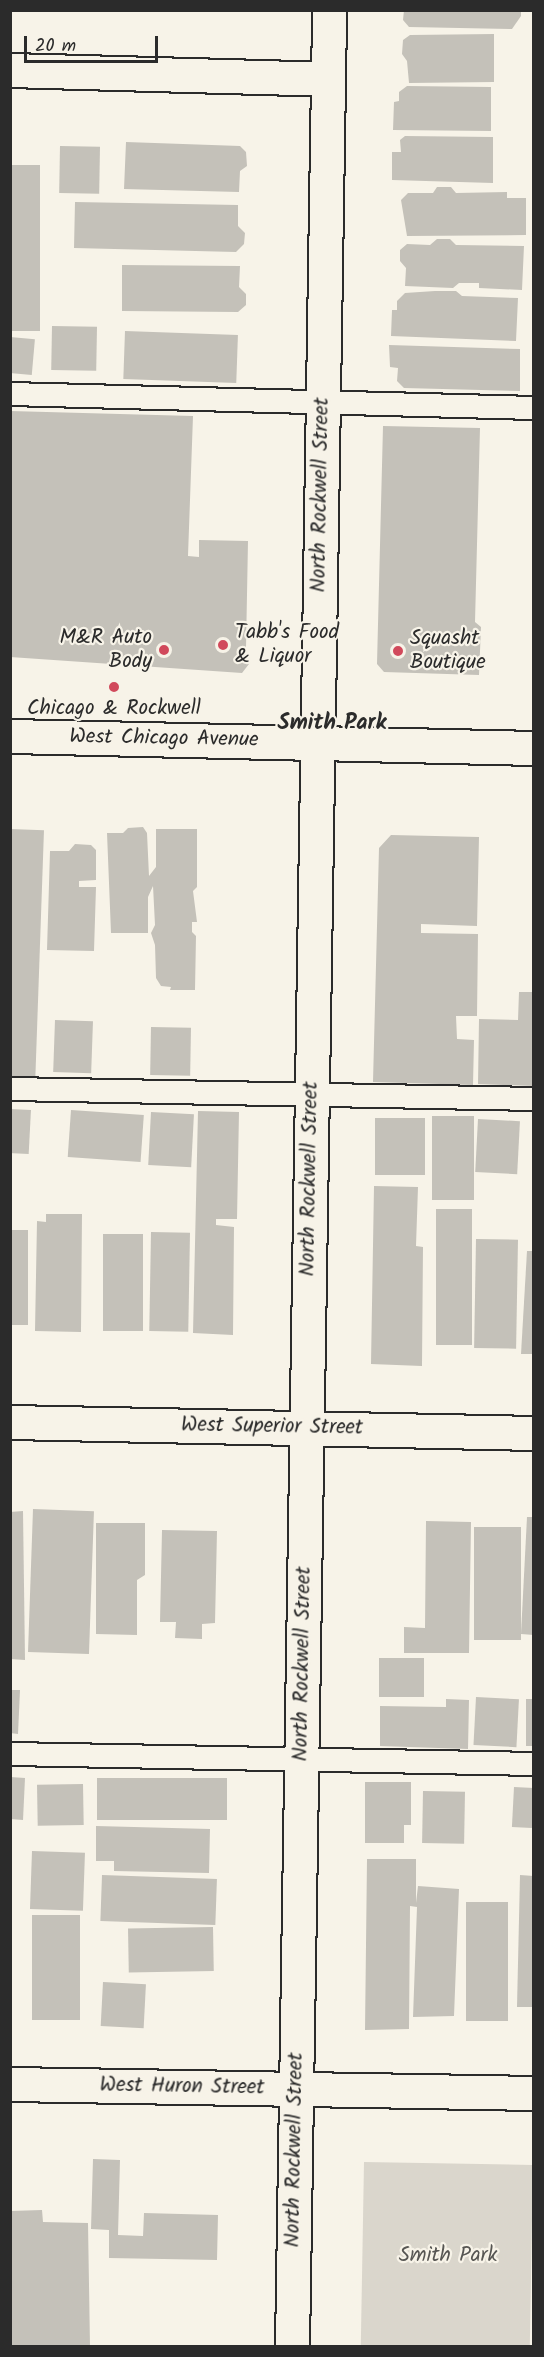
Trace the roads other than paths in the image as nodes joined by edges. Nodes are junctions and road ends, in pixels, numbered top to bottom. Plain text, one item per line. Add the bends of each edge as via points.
1 (329, 10) edge
2 (10, 70) edge
3 (328, 79) junction
4 (10, 394) edge
5 (323, 403) junction
6 (534, 408) edge
7 (10, 736) edge
8 (317, 742) junction
9 (534, 748) edge
10 (10, 1089) edge
11 (312, 1094) junction
12 (534, 1099) edge
13 (10, 1422) edge
14 (306, 1428) junction
15 (534, 1433) edge
16 (10, 1754) edge
17 (301, 1760) junction
18 (534, 1764) edge
19 (10, 2084) edge
20 (296, 2089) junction
21 (534, 2093) edge
22 (292, 2346) edge

1 - 3 street, North Rockwell Street
2 - 3 street
3 - 5 street, North Rockwell Street
4 - 5 lane
5 - 6 lane
5 - 8 street, North Rockwell Street
7 - 8 street, West Chicago Avenue
8 - 9 street, West Chicago Avenue
8 - 11 street, North Rockwell Street
10 - 11 lane
11 - 12 lane
11 - 14 street, North Rockwell Street
13 - 14 street, West Superior Street
14 - 15 street, West Superior Street
14 - 17 street, North Rockwell Street
16 - 17 lane
17 - 18 lane
17 - 20 street, North Rockwell Street
19 - 20 street, West Huron Street
20 - 21 street, West Huron Street
20 - 22 street, North Rockwell Street

